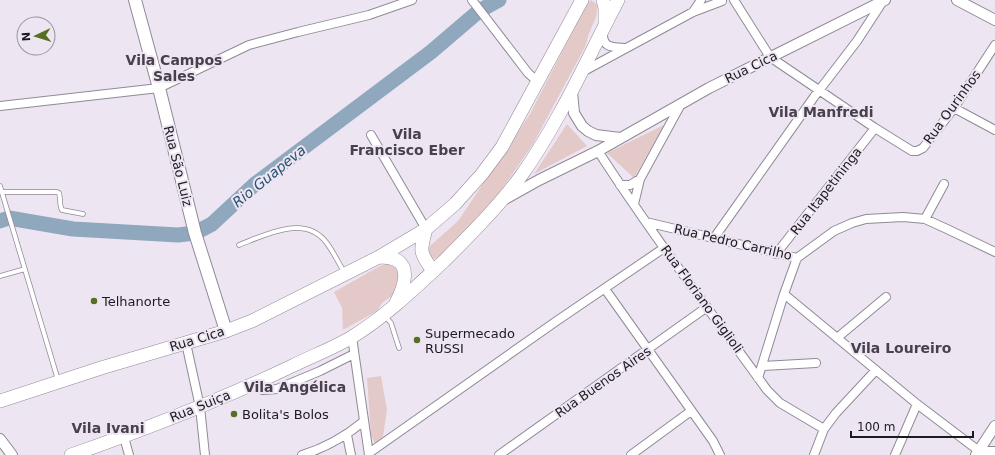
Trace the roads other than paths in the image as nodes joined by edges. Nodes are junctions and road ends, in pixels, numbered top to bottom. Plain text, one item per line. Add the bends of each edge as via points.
1 (134, 0) edge
2 (412, 0) edge
3 (582, 0) edge
4 (603, 0) edge
5 (618, 0) edge
6 (701, 0) edge
7 (721, 0) edge
8 (734, 0) edge
9 (884, 0) edge
10 (957, 0) edge
11 (474, 3) edge
12 (694, 12) junction
13 (995, 20) edge
14 (604, 27) junction
15 (995, 45) edge
16 (626, 48) junction
17 (770, 57) junction
18 (581, 72) junction
19 (538, 82) junction
20 (159, 88) junction
21 (819, 90) junction
22 (572, 92) junction
23 (681, 104) junction
24 (0, 106) edge
25 (954, 108) junction
26 (875, 128) junction
27 (995, 130) edge
28 (371, 135) dead end
29 (620, 138) junction
30 (598, 151) junction
31 (640, 179) junction
32 (944, 184) dead end
33 (0, 186) edge
34 (620, 186) junction
35 (2, 192) junction
36 (503, 200) junction
37 (634, 204) junction
38 (83, 214) dead end
39 (925, 219) junction
40 (646, 222) junction
41 (426, 229) junction
42 (714, 238) junction
43 (239, 245) dead end
44 (664, 248) junction
45 (995, 252) edge
46 (776, 254) junction
47 (381, 255) junction
48 (797, 258) junction
49 (25, 269) junction
50 (433, 271) junction
51 (345, 274) junction
52 (0, 276) edge
53 (605, 290) junction
54 (784, 294) junction
55 (886, 297) dead end
56 (401, 300) junction
57 (707, 307) junction
58 (384, 314) junction
59 (226, 331) junction
60 (352, 337) junction
61 (836, 338) junction
62 (186, 343) junction
63 (400, 348) dead end
64 (649, 350) junction
65 (354, 354) junction
66 (816, 363) dead end
67 (763, 366) junction
68 (876, 370) junction
69 (758, 378) junction
70 (58, 382) junction
71 (252, 384) junction
72 (0, 400) edge
73 (916, 404) junction
74 (200, 407) junction
75 (691, 411) junction
76 (364, 421) junction
77 (995, 426) edge
78 (824, 429) junction
79 (347, 435) junction
80 (124, 437) junction
81 (0, 439) edge
82 (713, 441) junction
83 (995, 451) edge
84 (977, 453) edge
85 (369, 454) edge
86 (12, 455) edge
87 (71, 455) edge
88 (129, 455) edge
89 (205, 455) edge
90 (302, 455) edge
91 (351, 455) edge
92 (499, 455) edge
93 (631, 455) edge
94 (713, 455) edge
95 (720, 455) edge
96 (814, 455) edge
97 (895, 455) edge

1 - 20 main road, Rua São Luiz
2 - 20 street via 369,15 250,45
3 - 19 main road, Rua Cica
4 - 14 main road
5 - 14 main road, Rua Suiça
6 - 12 street
7 - 8 street
7 - 12 street
8 - 17 street
9 - 17 street, Rua Cica
9 - 21 street via 857,41
10 - 13 street
11 - 19 street via 528,74
12 - 16 street
14 - 16 street via 603,37 606,45
14 - 18 main road, Rua Suiça
15 - 25 street, Rua Ourinhos
16 - 18 street
17 - 21 street
17 - 23 street, Rua Cica
18 - 22 main road, Rua Suiça
19 - 41 main road, Rua Cica via 502,147 482,174 455,204
20 - 24 street
20 - 59 main road, Rua São Luiz via 192,223
21 - 26 street
21 - 42 street
22 - 29 street via 574,113 582,126 596,135
22 - 36 main road, Rua Suiça via 522,174
23 - 29 street, Rua Cica
23 - 31 street
25 - 26 street, Rua Ourinhos via 923,148 917,151 912,151
25 - 27 street
26 - 46 street, Rua Itapetininga
28 - 41 street
29 - 30 street, Rua Cica
30 - 34 street, Rua Floriano Giglioli
30 - 36 street, Rua Cica
31 - 34 street via 630,185
31 - 37 street
32 - 39 street
33 - 35 lane
34 - 37 street, Rua Floriano Giglioli
35 - 38 lane via 57,192 62,210
35 - 49 lane
36 - 50 main road, Rua Suiça
37 - 40 street, Rua Floriano Giglioli
39 - 45 street, Rua Pedro Carrilho
39 - 48 street, Rua Pedro Carrilho via 866,219 852,223 834,231
40 - 42 street, Rua Pedro Carrilho
40 - 44 street, Rua Floriano Giglioli
41 - 47 main road, Rua Cica
41 - 50 main road via 421,249
42 - 46 street, Rua Pedro Carrilho
43 - 51 lane via 283,229 300,228 315,233 326,242
44 - 53 street
44 - 57 street, Rua Floriano Giglioli
46 - 48 street, Rua Pedro Carrilho
47 - 51 main road, Rua Cica
47 - 56 main road via 398,261 402,267 404,281
48 - 54 street
49 - 52 lane
49 - 70 lane
50 - 56 main road, Rua Suiça
51 - 59 main road, Rua Cica via 252,321
53 - 64 street
53 - 85 street via 558,320
54 - 61 street
54 - 67 street
55 - 61 street
56 - 58 main road, Rua Suiça
57 - 64 street, Rua Buenos Aires
57 - 69 street, Rua Floriano Giglioli
58 - 60 main road, Rua Suiça
58 - 63 lane via 391,323
59 - 62 main road, Rua Cica
60 - 65 street
60 - 71 main road, Rua Suiça
61 - 68 street
62 - 70 main road, Rua Cica
62 - 74 street
64 - 75 street
64 - 92 street, Rua Buenos Aires
65 - 71 street via 277,389 263,390
65 - 76 street
66 - 67 street
67 - 69 street
68 - 73 street
68 - 78 street
69 - 78 street, Rua Floriano Giglioli via 780,402
70 - 72 main road, Rua Cica
71 - 74 main road, Rua Suiça
73 - 84 street
73 - 97 street
74 - 80 main road, Rua Suiça
74 - 89 street
75 - 82 street
75 - 93 street
76 - 79 street
76 - 85 street
77 - 84 street
78 - 96 street
79 - 90 street
79 - 91 street
80 - 87 main road, Rua Suiça
80 - 88 street
81 - 86 street
82 - 94 street
82 - 95 street
83 - 84 street

